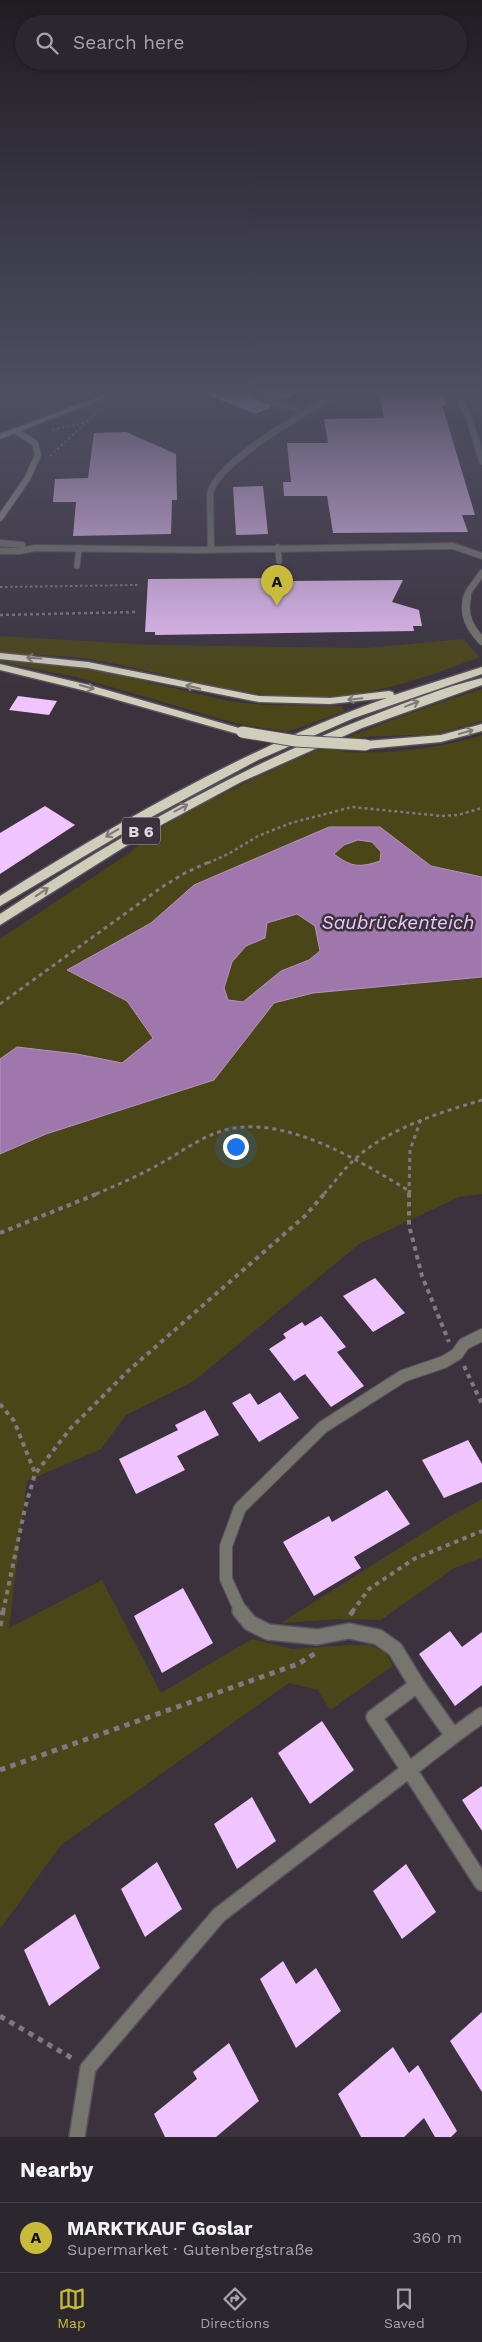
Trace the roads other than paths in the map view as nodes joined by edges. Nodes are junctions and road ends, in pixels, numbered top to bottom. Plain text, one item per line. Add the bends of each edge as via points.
1 (20, 489) edge
2 (211, 489) edge
3 (0, 518) edge
4 (0, 543) edge
5 (278, 547) junction
6 (35, 548) junction
7 (79, 548) junction
8 (211, 548) junction
9 (0, 551) edge
10 (481, 555) edge
11 (279, 561) dead end
12 (77, 566) dead end
13 (482, 573) edge
14 (482, 641) edge
15 (0, 656) edge
16 (0, 667) edge
17 (482, 670) edge
18 (482, 681) edge
19 (420, 689) junction
20 (482, 727) edge
21 (0, 902) edge
22 (0, 920) edge
23 (482, 1335) edge
24 (417, 1685) junction
25 (482, 1714) edge
26 (452, 1736) junction
27 (407, 1770) junction
28 (482, 1884) edge
29 (77, 2137) edge

1 - 3 main road
2 - 8 street
4 - 6 street
5 - 8 street
5 - 10 street via 453,546
5 - 11 lane
6 - 7 street
6 - 9 street
7 - 8 street
7 - 12 lane
13 - 14 street via 470,588 465,606 468,625
19 -> 15 highway via 330,701 259,699 88,664
16 -> 20 highway, bridge via 85,686 242,732 296,741 366,745 441,738
17 - 19 highway, B 6
22 -> 18 highway, B 6 via 87,863 235,780 416,702
19 -> 21 highway, B 6 via 305,734 224,772 147,812
23 - 24 street via 464,1344 457,1354 444,1362 403,1376 323,1428 240,1508 226,1546 226,1579 238,1608 250,1623 268,1632 294,1636 349,1631 378,1637 395,1649
24 - 26 street
24 - 27 street via 374,1717
25 - 26 street
26 - 27 street
27 - 28 street
27 - 29 street via 219,1915 88,2068

